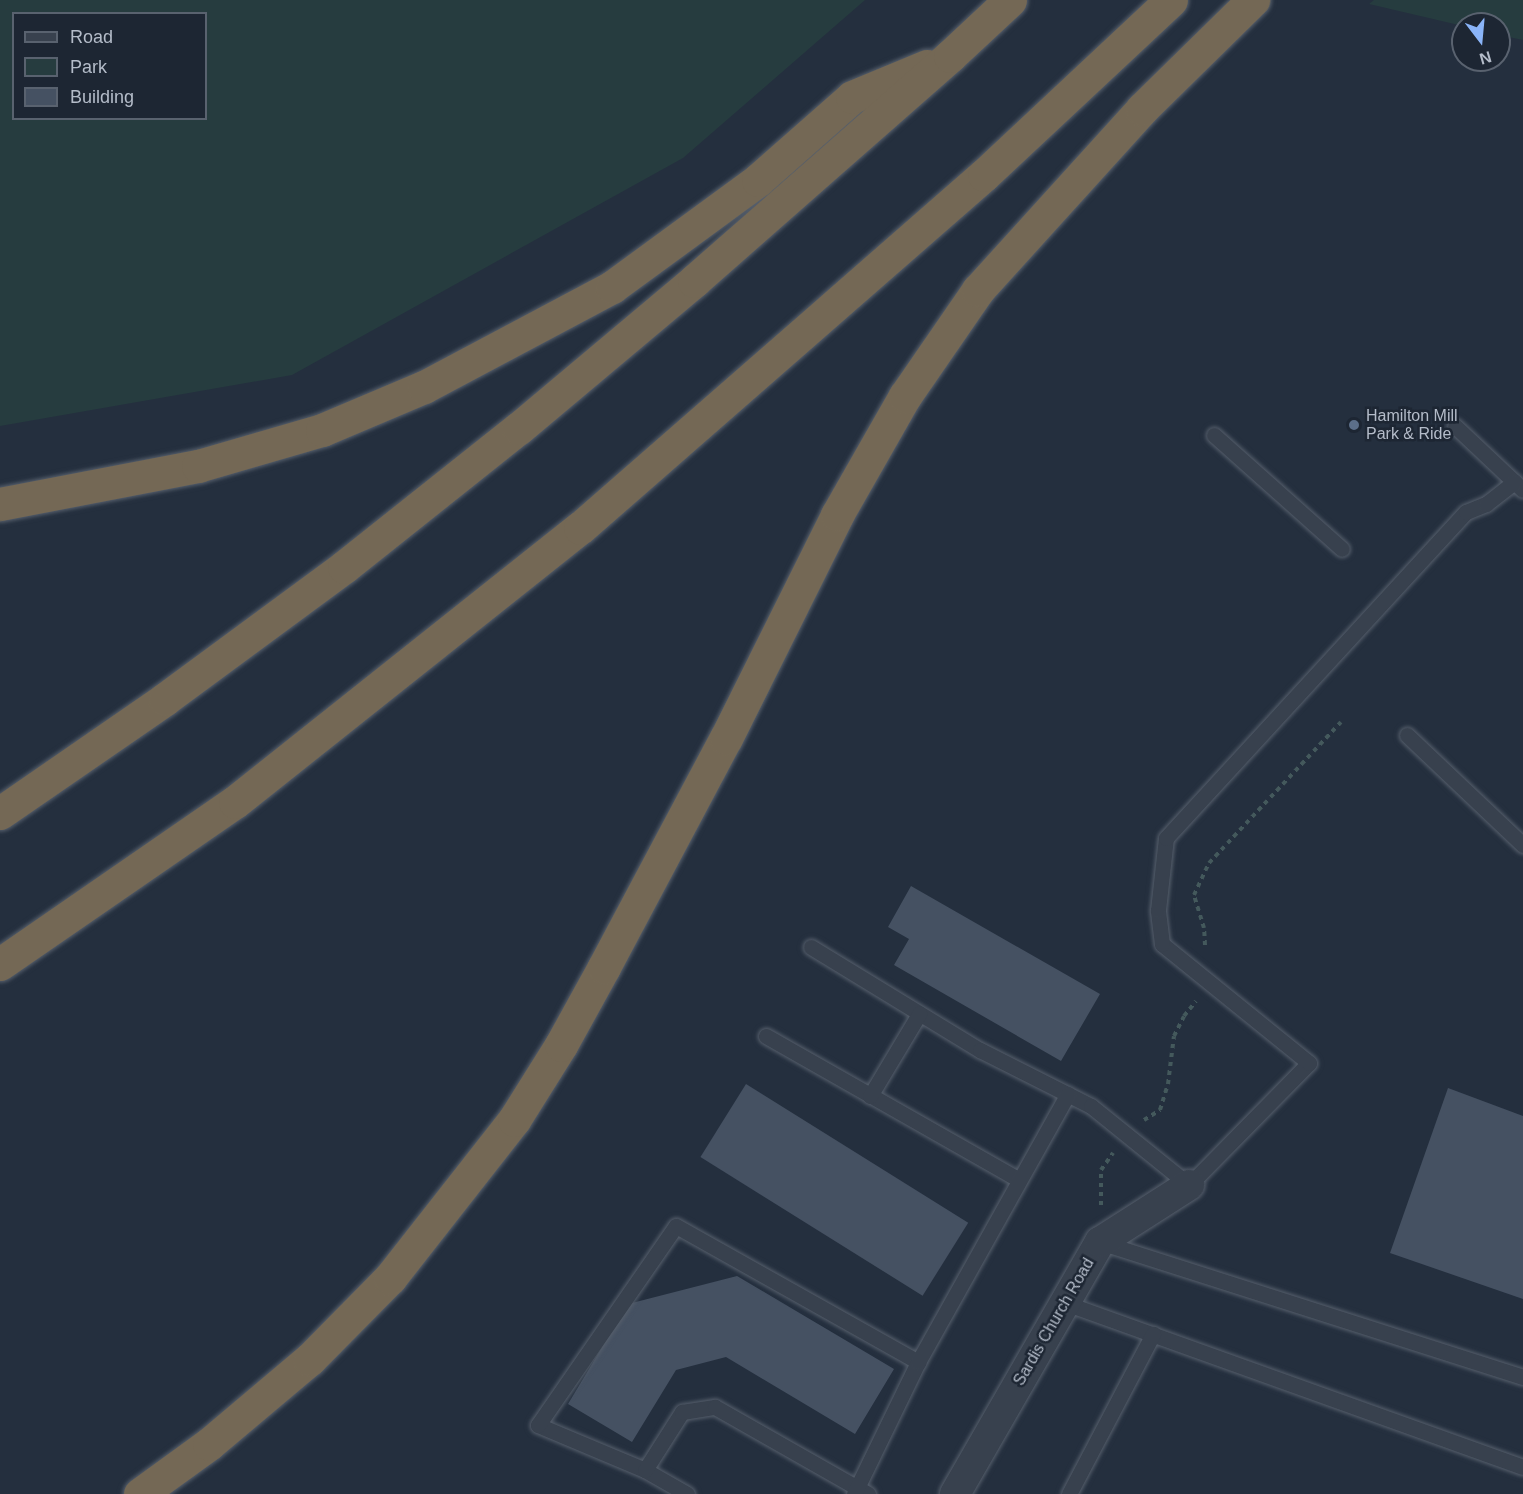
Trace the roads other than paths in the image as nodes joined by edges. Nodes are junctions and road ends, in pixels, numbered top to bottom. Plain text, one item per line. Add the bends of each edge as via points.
1 (1010, 0) edge
2 (1171, 0) edge
3 (1253, 0) edge
4 (950, 56) junction
5 (1455, 426) dead end
6 (1214, 435) dead end
7 (1519, 486) edge
8 (0, 504) edge
9 (1342, 549) dead end
10 (1407, 735) dead end
11 (0, 813) edge
12 (1523, 845) edge
13 (811, 947) dead end
14 (0, 964) edge
15 (919, 1014) junction
16 (766, 1035) dead end
17 (1068, 1094) junction
18 (870, 1096) junction
19 (1019, 1180) junction
20 (1189, 1185) junction
21 (1100, 1242) junction
22 (1065, 1303) junction
23 (1152, 1334) junction
24 (918, 1362) junction
25 (1523, 1377) edge
26 (1523, 1467) edge
27 (645, 1470) junction
28 (859, 1492) edge
29 (140, 1494) edge
30 (687, 1494) edge
31 (955, 1494) edge
32 (1069, 1494) edge

1 - 4 highway
2 - 14 highway via 984,175 580,528 234,802
3 - 29 highway via 1142,109 978,291 905,396 837,515 726,738 593,986 508,1129 390,1278 310,1359 209,1444
4 - 8 highway via 852,97 758,180 612,288 424,387 322,430 198,466
4 - 11 highway via 694,281 510,435 334,574 165,699
5 - 7 lane
6 - 9 lane
7 - 20 lane via 1466,513 1166,838 1158,910 1162,944 1309,1063
10 - 12 lane
13 - 15 lane
15 - 17 lane
15 - 18 lane
16 - 18 lane
17 - 19 lane
17 - 20 lane via 1091,1106
18 - 19 lane
19 - 24 lane
20 - 21 street, Sardis Church Road
21 - 22 street, Sardis Church Road
21 - 25 lane
22 - 23 lane
22 - 31 street, Sardis Church Road
23 - 26 lane
23 - 32 lane
24 - 27 lane via 676,1226 538,1425
24 - 28 lane
27 - 28 lane via 682,1412 715,1407
27 - 30 lane

